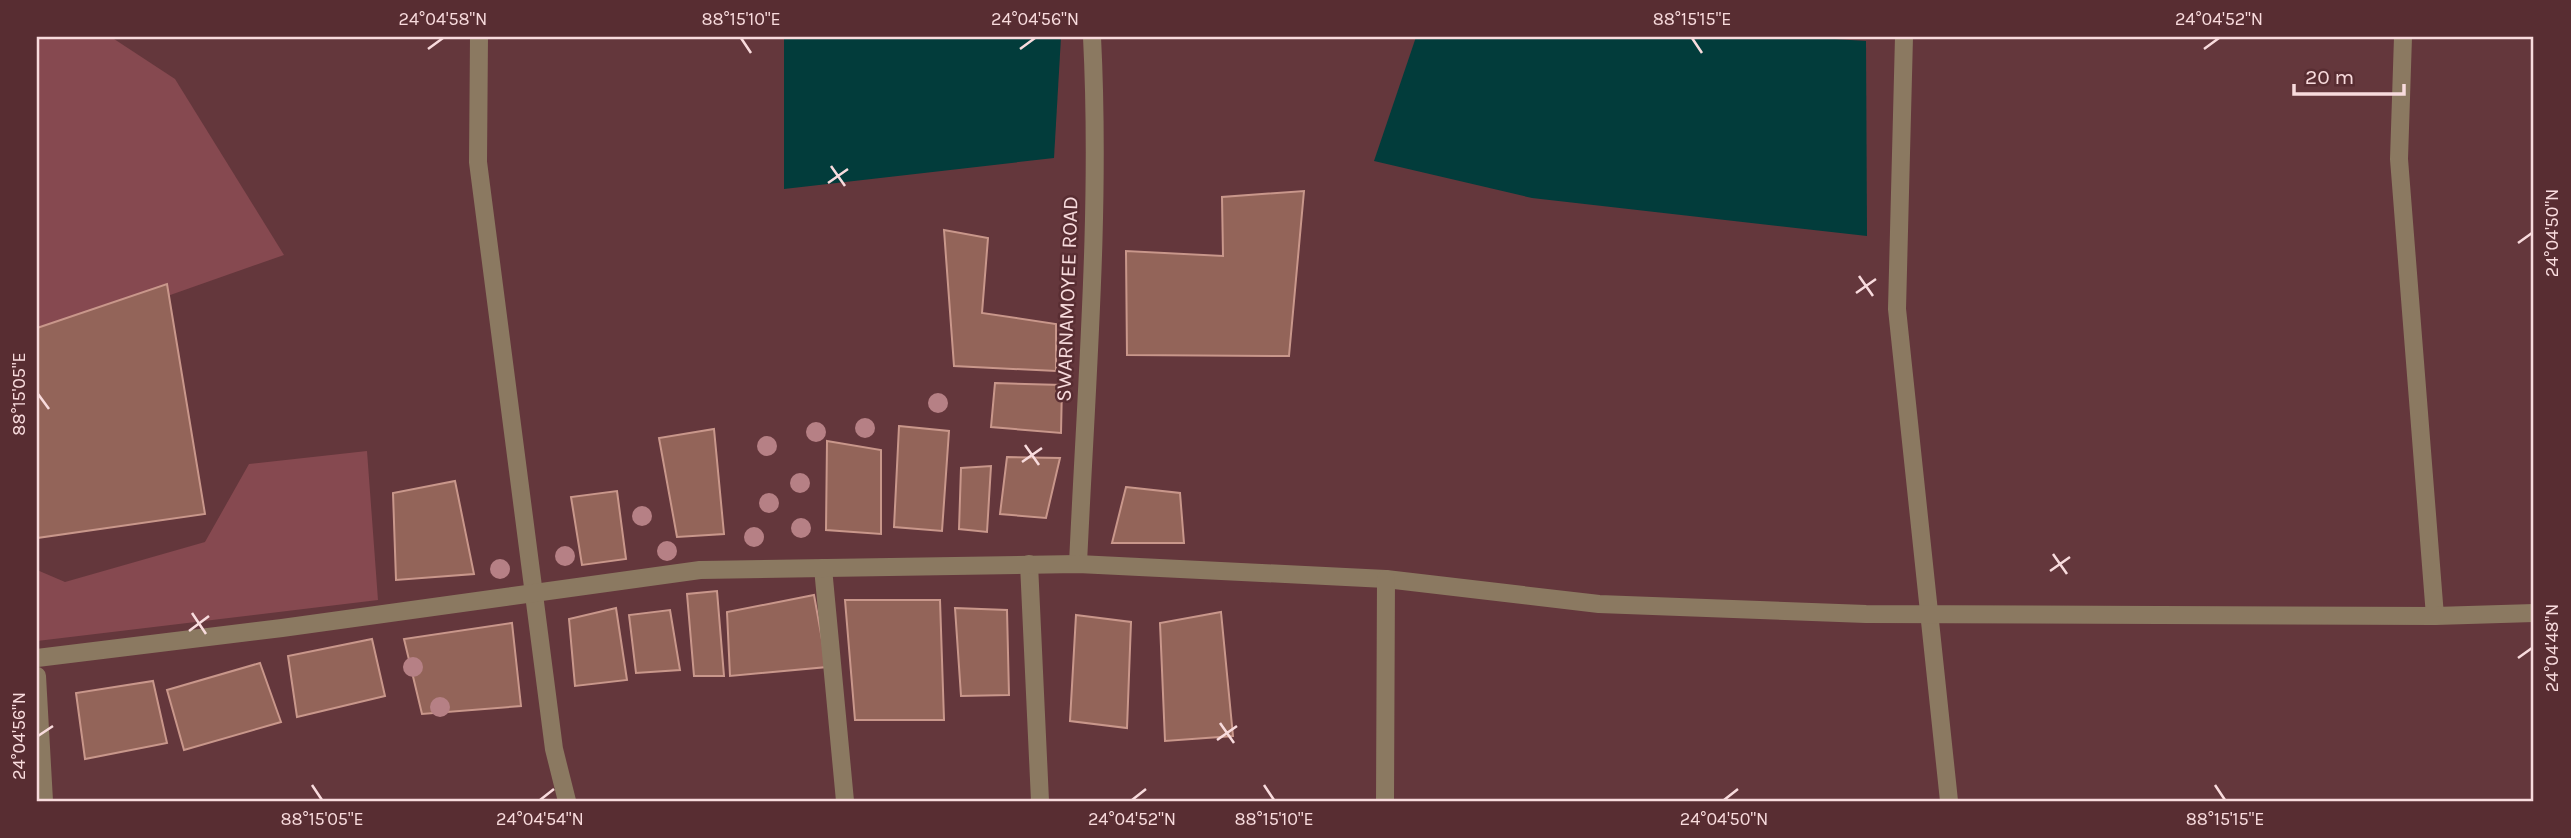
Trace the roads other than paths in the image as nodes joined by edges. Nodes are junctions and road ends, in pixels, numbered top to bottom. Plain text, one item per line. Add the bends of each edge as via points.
1 (479, 37) edge
2 (1092, 37) edge
3 (1904, 37) edge
4 (2403, 37) edge
5 (1078, 564) junction
6 (1028, 565) junction
7 (823, 568) junction
8 (1386, 579) junction
9 (534, 593) junction
10 (2534, 613) edge
11 (1928, 615) junction
12 (2435, 616) junction
13 (37, 658) edge
14 (37, 676) edge
15 (44, 801) edge
16 (567, 801) edge
17 (845, 801) edge
18 (1040, 801) edge
19 (1385, 801) edge
20 (1949, 801) edge

1 - 9 street via 478,162
2 - 5 street, SWARNAMOYEE ROAD via 1097,124
3 - 11 street via 1897,309
4 - 12 street via 2399,159
5 - 6 street
5 - 8 street
6 - 7 street
6 - 18 street
7 - 9 street via 700,570
7 - 17 street
8 - 11 street via 1599,604
8 - 19 street
9 - 13 street
9 - 16 street via 554,749
10 - 12 street
11 - 12 street
11 - 20 street
14 - 15 street

